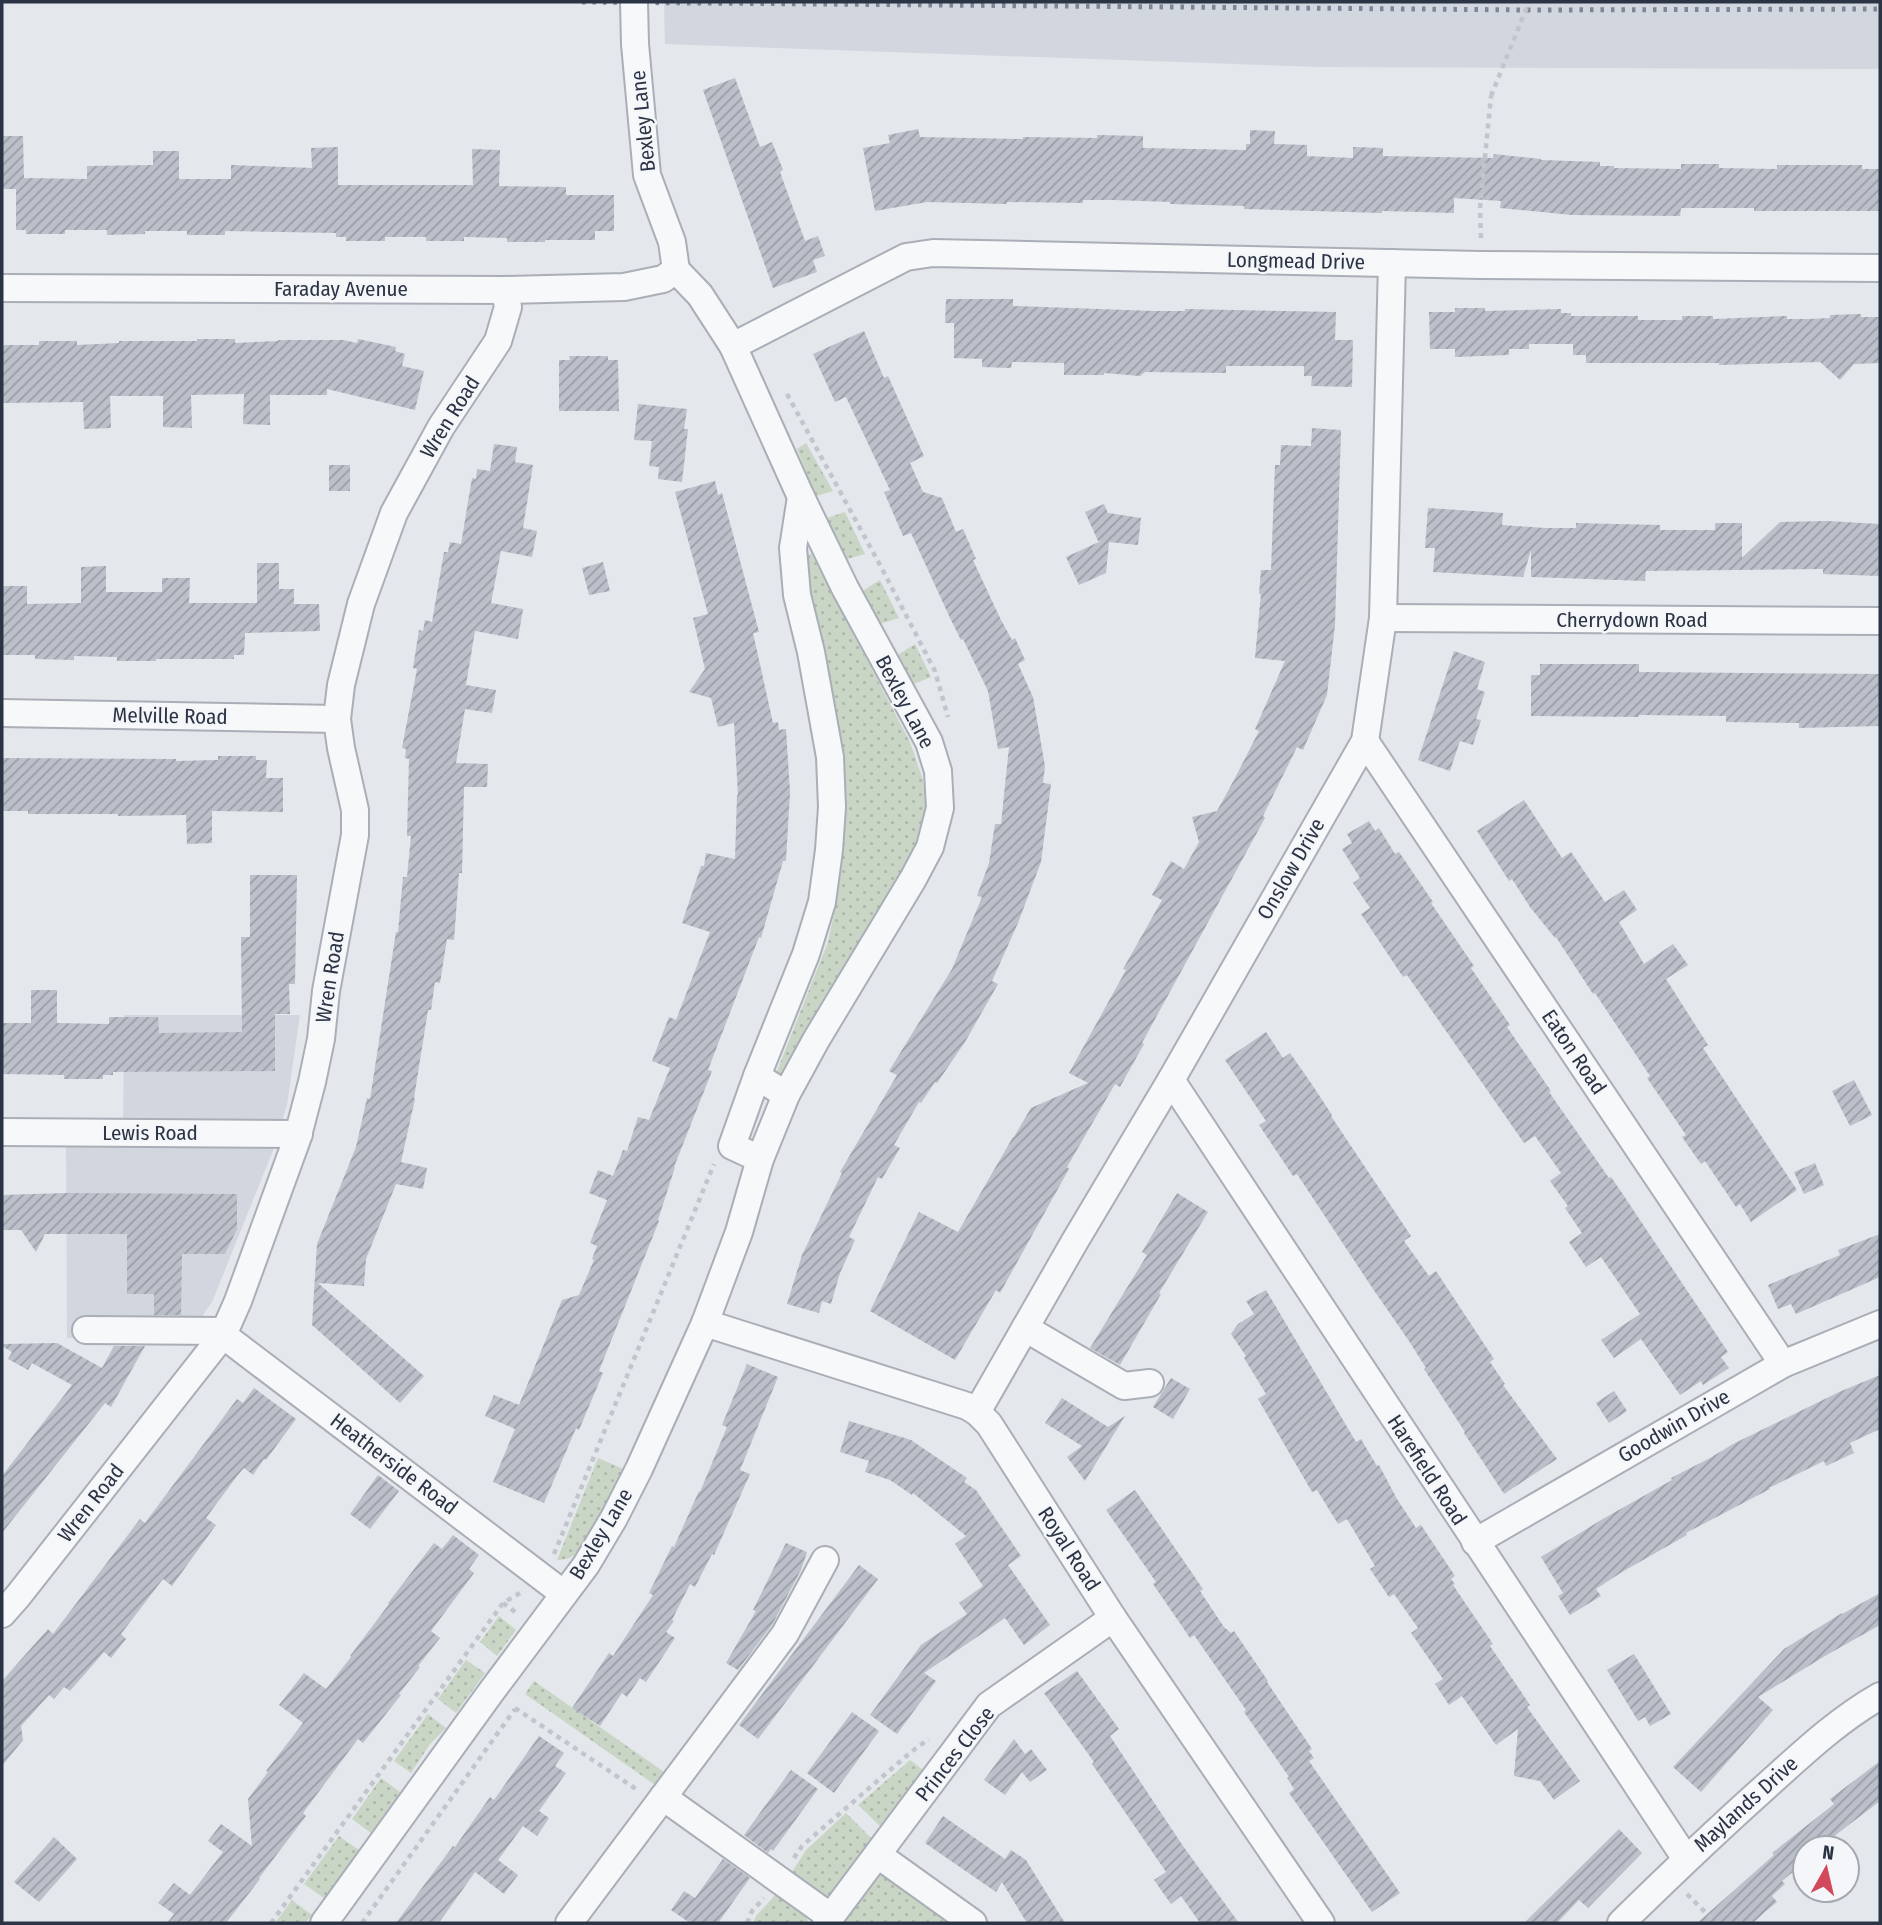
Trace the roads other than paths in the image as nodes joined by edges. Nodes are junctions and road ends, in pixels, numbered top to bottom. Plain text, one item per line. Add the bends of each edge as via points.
1 (634, 2) edge
2 (1392, 263) junction
3 (1880, 268) edge
4 (676, 270) junction
5 (2, 288) edge
6 (505, 290) junction
7 (733, 346) junction
8 (801, 497) junction
9 (1383, 618) junction
10 (1880, 621) edge
11 (2, 713) edge
12 (337, 719) junction
13 (1365, 741) junction
14 (757, 1076) junction
15 (1171, 1080) junction
16 (786, 1095) junction
17 (2, 1132) edge
18 (299, 1134) junction
19 (760, 1159) junction
20 (705, 1323) junction
21 (1880, 1324) edge
22 (1025, 1328) junction
23 (86, 1330) dead end
24 (224, 1333) junction
25 (1783, 1364) junction
26 (1150, 1383) dead end
27 (977, 1412) junction
28 (1475, 1542) junction
29 (825, 1560) dead end
30 (554, 1586) junction
31 (2, 1614) edge
32 (1113, 1618) junction
33 (1880, 1696) edge
34 (663, 1797) junction
35 (878, 1855) junction
36 (1677, 1867) junction
37 (829, 1920) edge
38 (324, 1923) edge
39 (569, 1923) edge
40 (973, 1923) edge
41 (1321, 1923) edge
42 (1620, 1923) edge

1 - 4 street, Bexley Lane, bridge via 647,175 672,242
2 - 3 street, Longmead Drive
2 - 7 street, Longmead Drive via 933,253 906,257
2 - 9 street, Onslow Drive
4 - 6 street, Faraday Avenue via 663,279 624,287
4 - 7 street, Bexley Lane via 700,295
5 - 6 street, Faraday Avenue
6 - 12 street, Wren Road via 508,307 498,341 441,426 388,528 348,651
7 - 8 street, Bexley Lane
8 - 14 street via 793,548 797,595 830,757 829,850 822,902 806,954
8 - 16 street, Bexley Lane via 862,622 929,741 939,771 940,808 919,868
9 - 10 street, Cherrydown Road
9 - 13 street, Onslow Drive
11 - 12 street, Melville Road
12 - 18 street, Wren Road via 355,810 355,835 321,1039
13 - 15 street, Onslow Drive
13 - 25 street, Eaton Road
14 - 16 street
14 - 19 street via 732,1146
15 - 22 street, Onslow Drive
15 - 28 street, Harefield Road
16 - 19 street, Bexley Lane
17 - 18 street, Lewis Road
18 - 24 street, Wren Road
19 - 20 street, Bexley Lane
20 - 27 street, Royal Road
20 - 30 street, Bexley Lane via 614,1518 591,1558
21 - 25 street, Goodwin Drive
22 - 26 street via 1124,1386
22 - 27 street, Onslow Drive
23 - 24 street
24 - 30 street, Heatherside Road
24 - 31 street, Wren Road
25 - 28 street, Goodwin Drive
27 - 32 street, Royal Road
28 - 36 street, Harefield Road
29 - 34 street via 785,1634
30 - 38 street, Bexley Lane via 491,1692
32 - 35 street, Princes Close via 989,1705
32 - 41 street, Royal Road
33 - 36 street, Maylands Drive via 1814,1743
34 - 37 street
34 - 39 street
35 - 37 street, Princes Close
35 - 40 street
36 - 42 street, Maylands Drive

